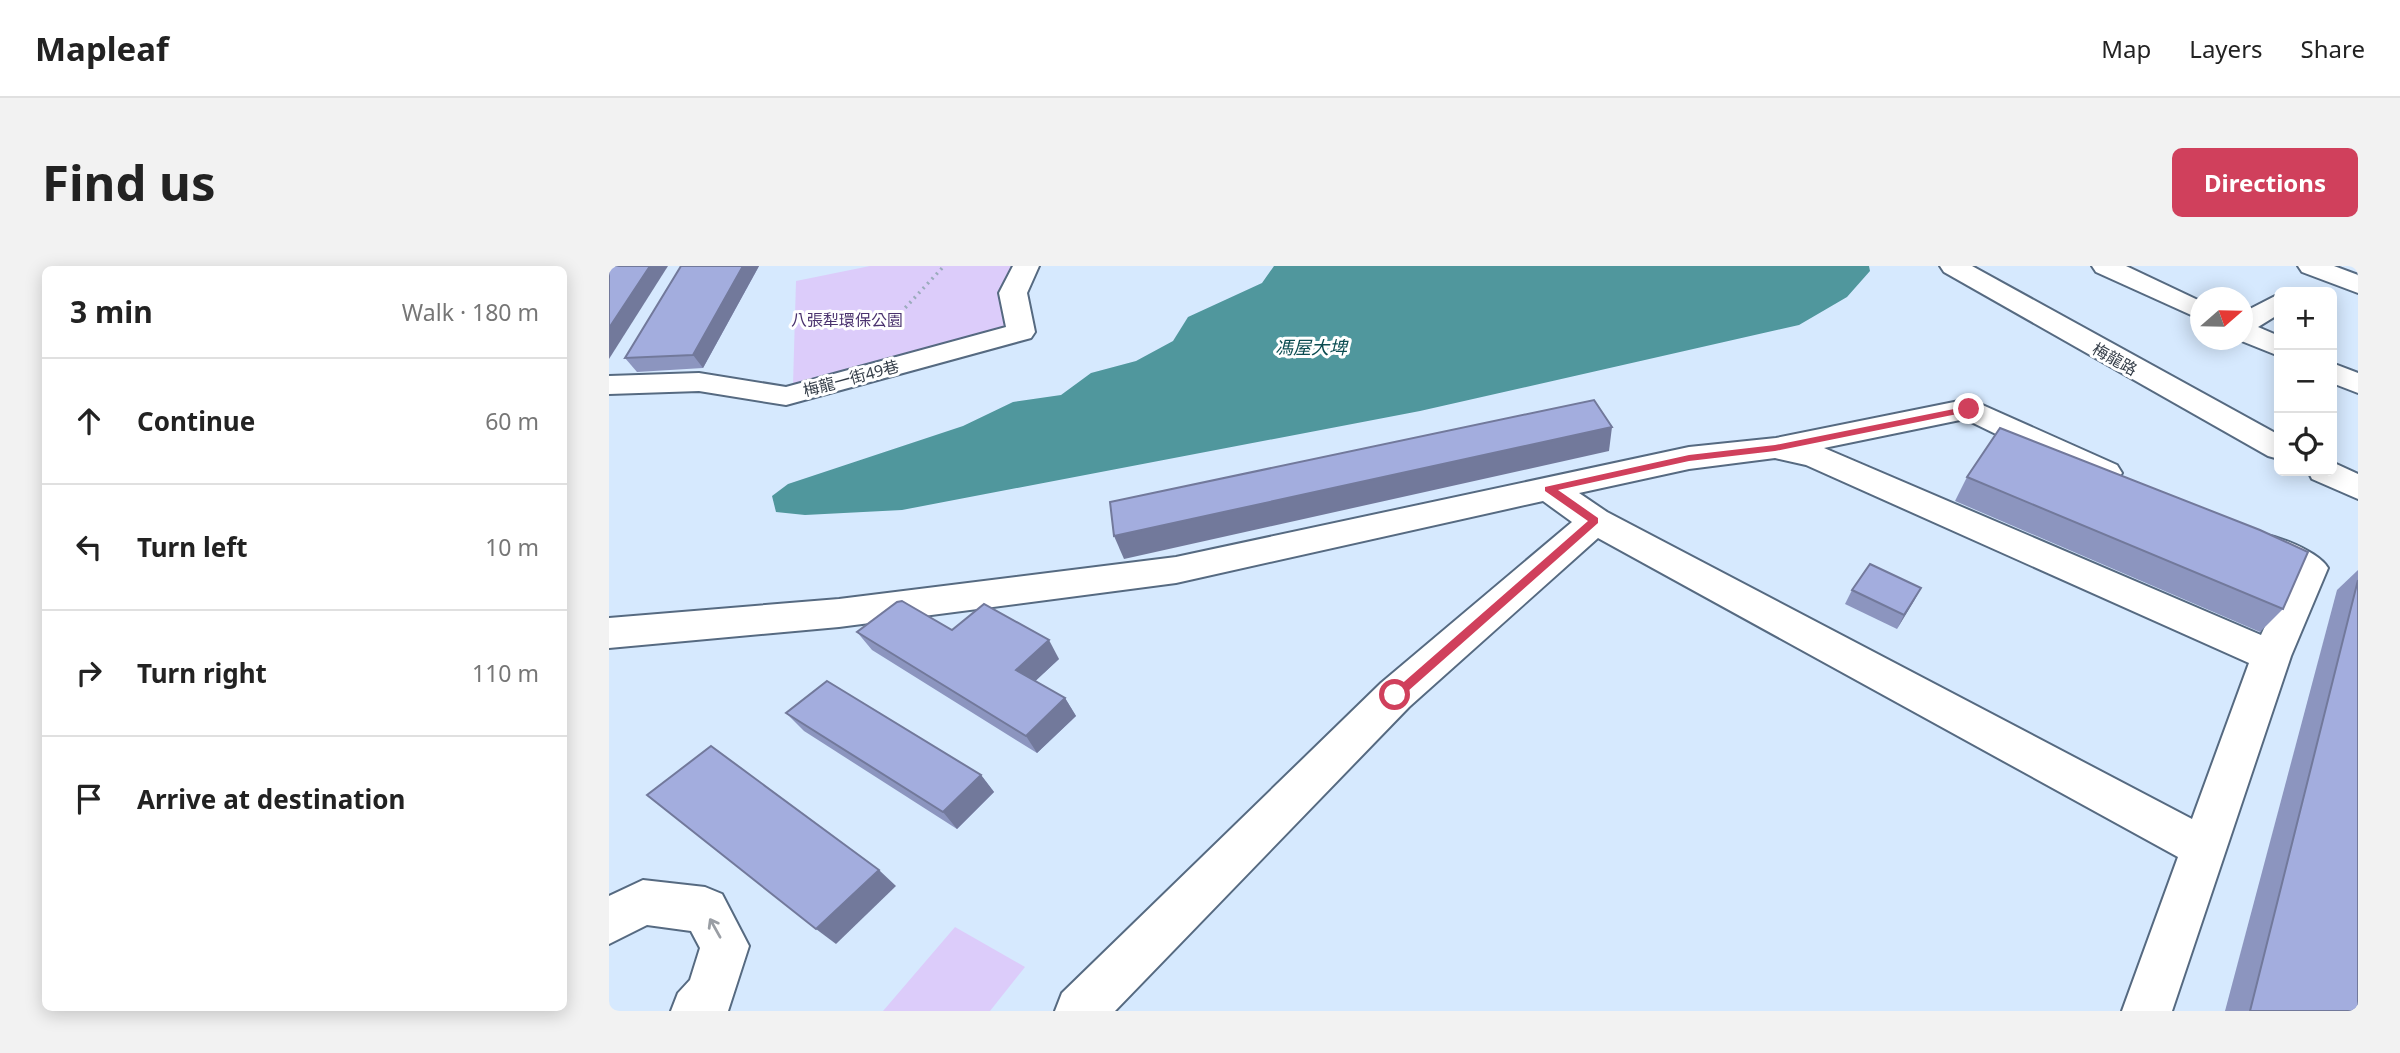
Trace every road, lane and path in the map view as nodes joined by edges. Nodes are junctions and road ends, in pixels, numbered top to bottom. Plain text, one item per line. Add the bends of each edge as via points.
1 (944, 266) edge
2 (1026, 266) edge
3 (1952, 266) edge
4 (2105, 266) edge
5 (2319, 269) edge
6 (2358, 285) edge
7 (2300, 287) edge
8 (2190, 305) edge
9 (2274, 305) edge
10 (2253, 320) edge
11 (892, 322) dead end
12 (2253, 333) edge
13 (2274, 344) edge
14 (2337, 374) edge
15 (615, 378) edge
16 (2358, 384) edge
17 (2274, 446) edge
18 (1775, 448) junction
19 (2334, 476) edge
20 (2133, 485) edge
21 (2358, 488) edge
22 (1549, 489) junction
23 (1595, 521) junction
24 (2221, 527) edge
25 (609, 633) edge
26 (2271, 656) junction
27 (2204, 848) junction
28 (609, 921) edge
29 (696, 1011) edge
30 (1080, 1011) edge
31 (2147, 1011) edge

1 - 11 path
2 - 15 street, 梅龍一街49巷 via 1013,293 1021,332 786,396 699,382
3 - 17 street, 梅龍路
4 - 8 street
5 - 6 street
5 - 7 street
9 - 10 street
12 - 13 street
14 - 16 street
18 - 20 street via 1969,409
18 - 22 street via 1689,458
18 - 26 street via 1814,456
19 - 21 street
22 - 23 street
22 - 25 street via 1176,570 839,613
23 - 27 street
23 - 30 street via 1395,695
24 - 26 street via 2310,568
26 - 27 street
27 - 31 street
29 -> 28 street via 710,995 725,947 705,910 643,902

